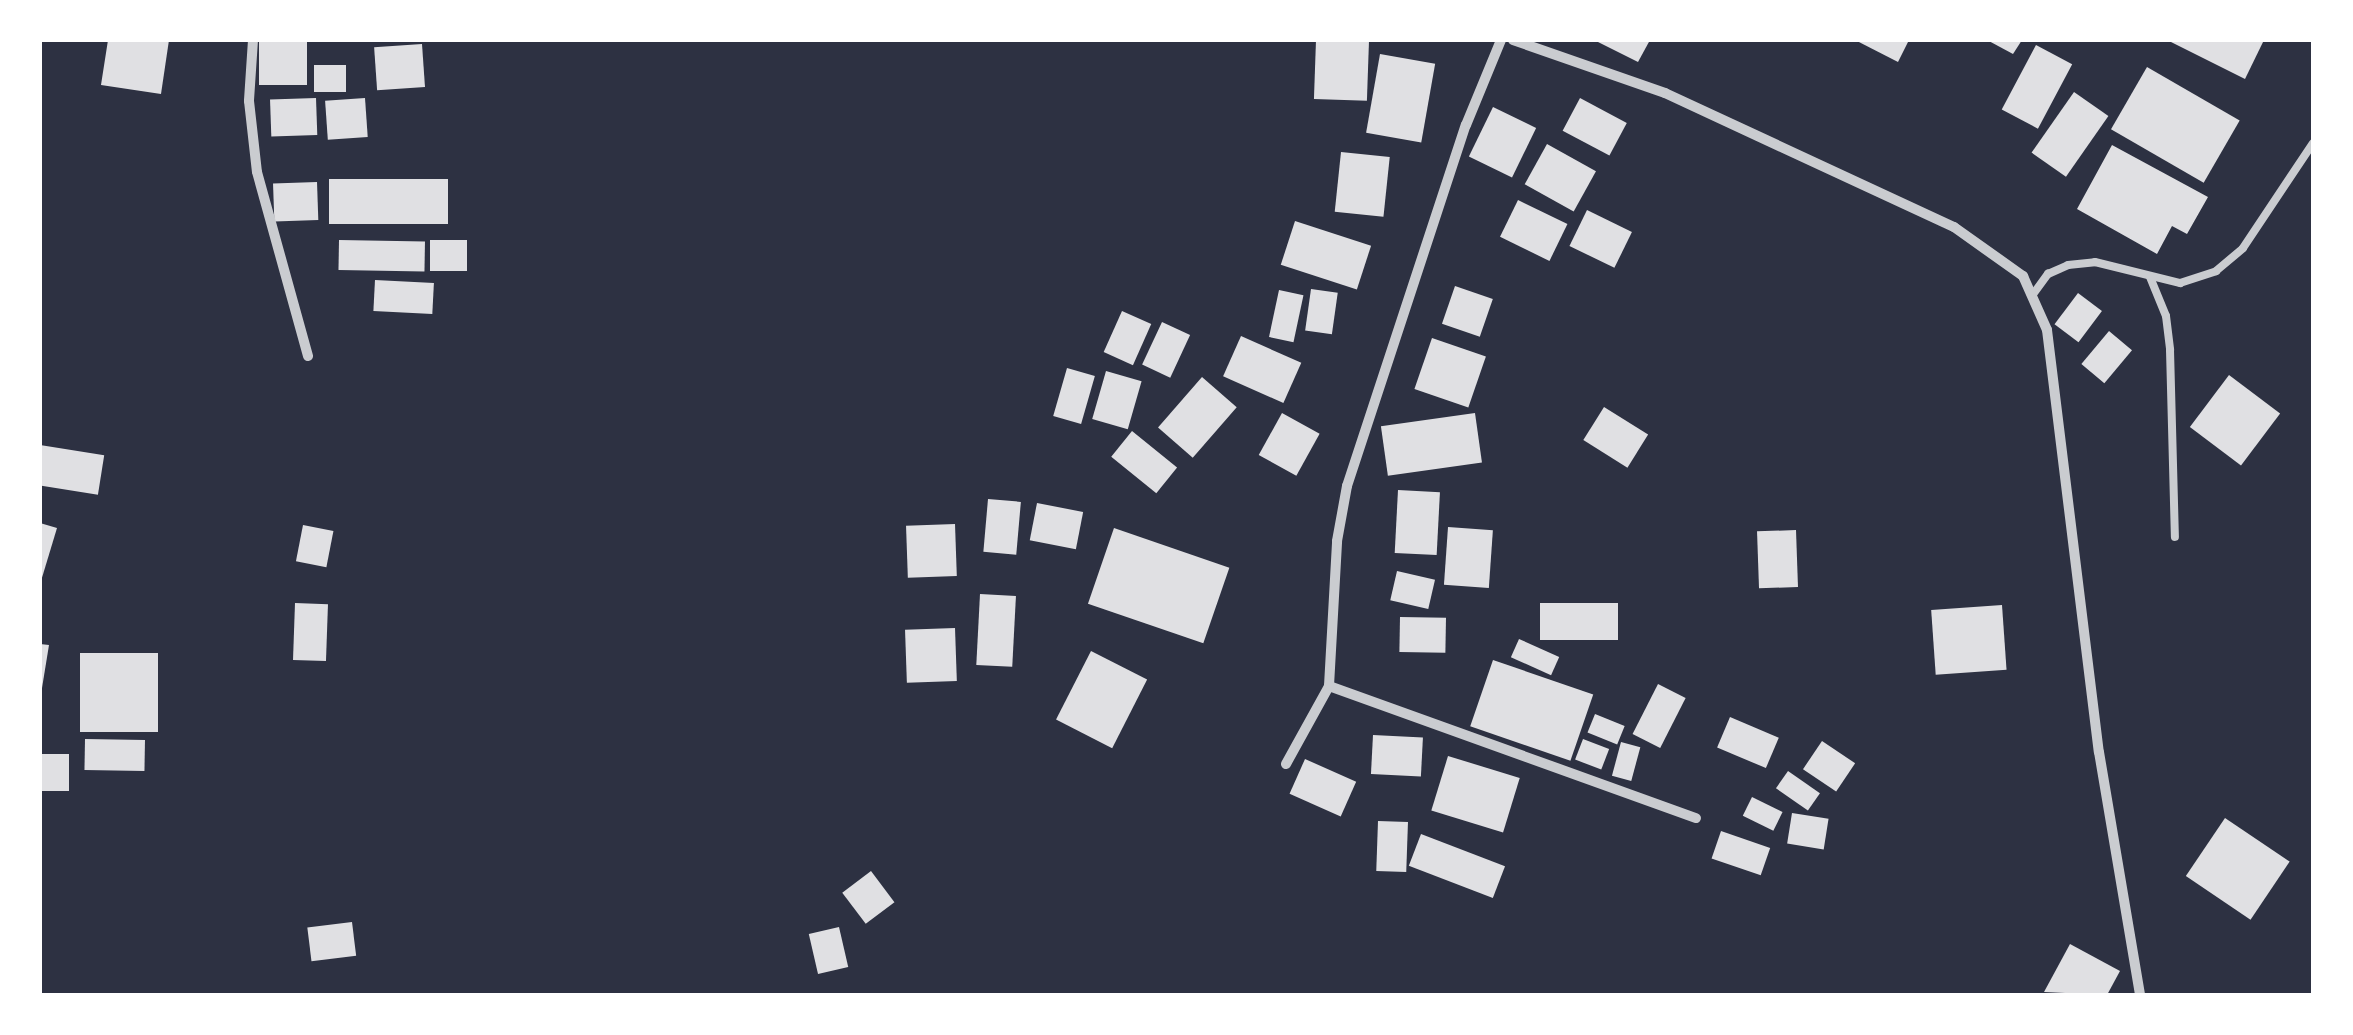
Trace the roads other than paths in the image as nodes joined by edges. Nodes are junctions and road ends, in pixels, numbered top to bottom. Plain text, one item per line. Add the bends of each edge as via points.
1 (252, 40) edge
2 (1501, 40) edge
3 (1513, 40) edge
4 (2313, 143) edge
5 (2150, 278) junction
6 (2034, 292) junction
7 (308, 356) dead end
8 (2174, 538) dead end
9 (1329, 686) junction
10 (1286, 764) dead end
11 (1696, 818) dead end
12 (2140, 995) edge

1 - 7 street via 249,101 257,172
2 - 9 street via 1402,312 1339,516
3 - 6 street via 1665,93 1954,227 2006,261
4 - 5 lane via 2243,248 2216,271 2190,284
5 - 6 lane via 2095,262 2068,265 2048,274
5 - 8 lane via 2166,316 2170,350
6 - 12 street via 2065,440 2099,752
9 - 10 street
9 - 11 street

